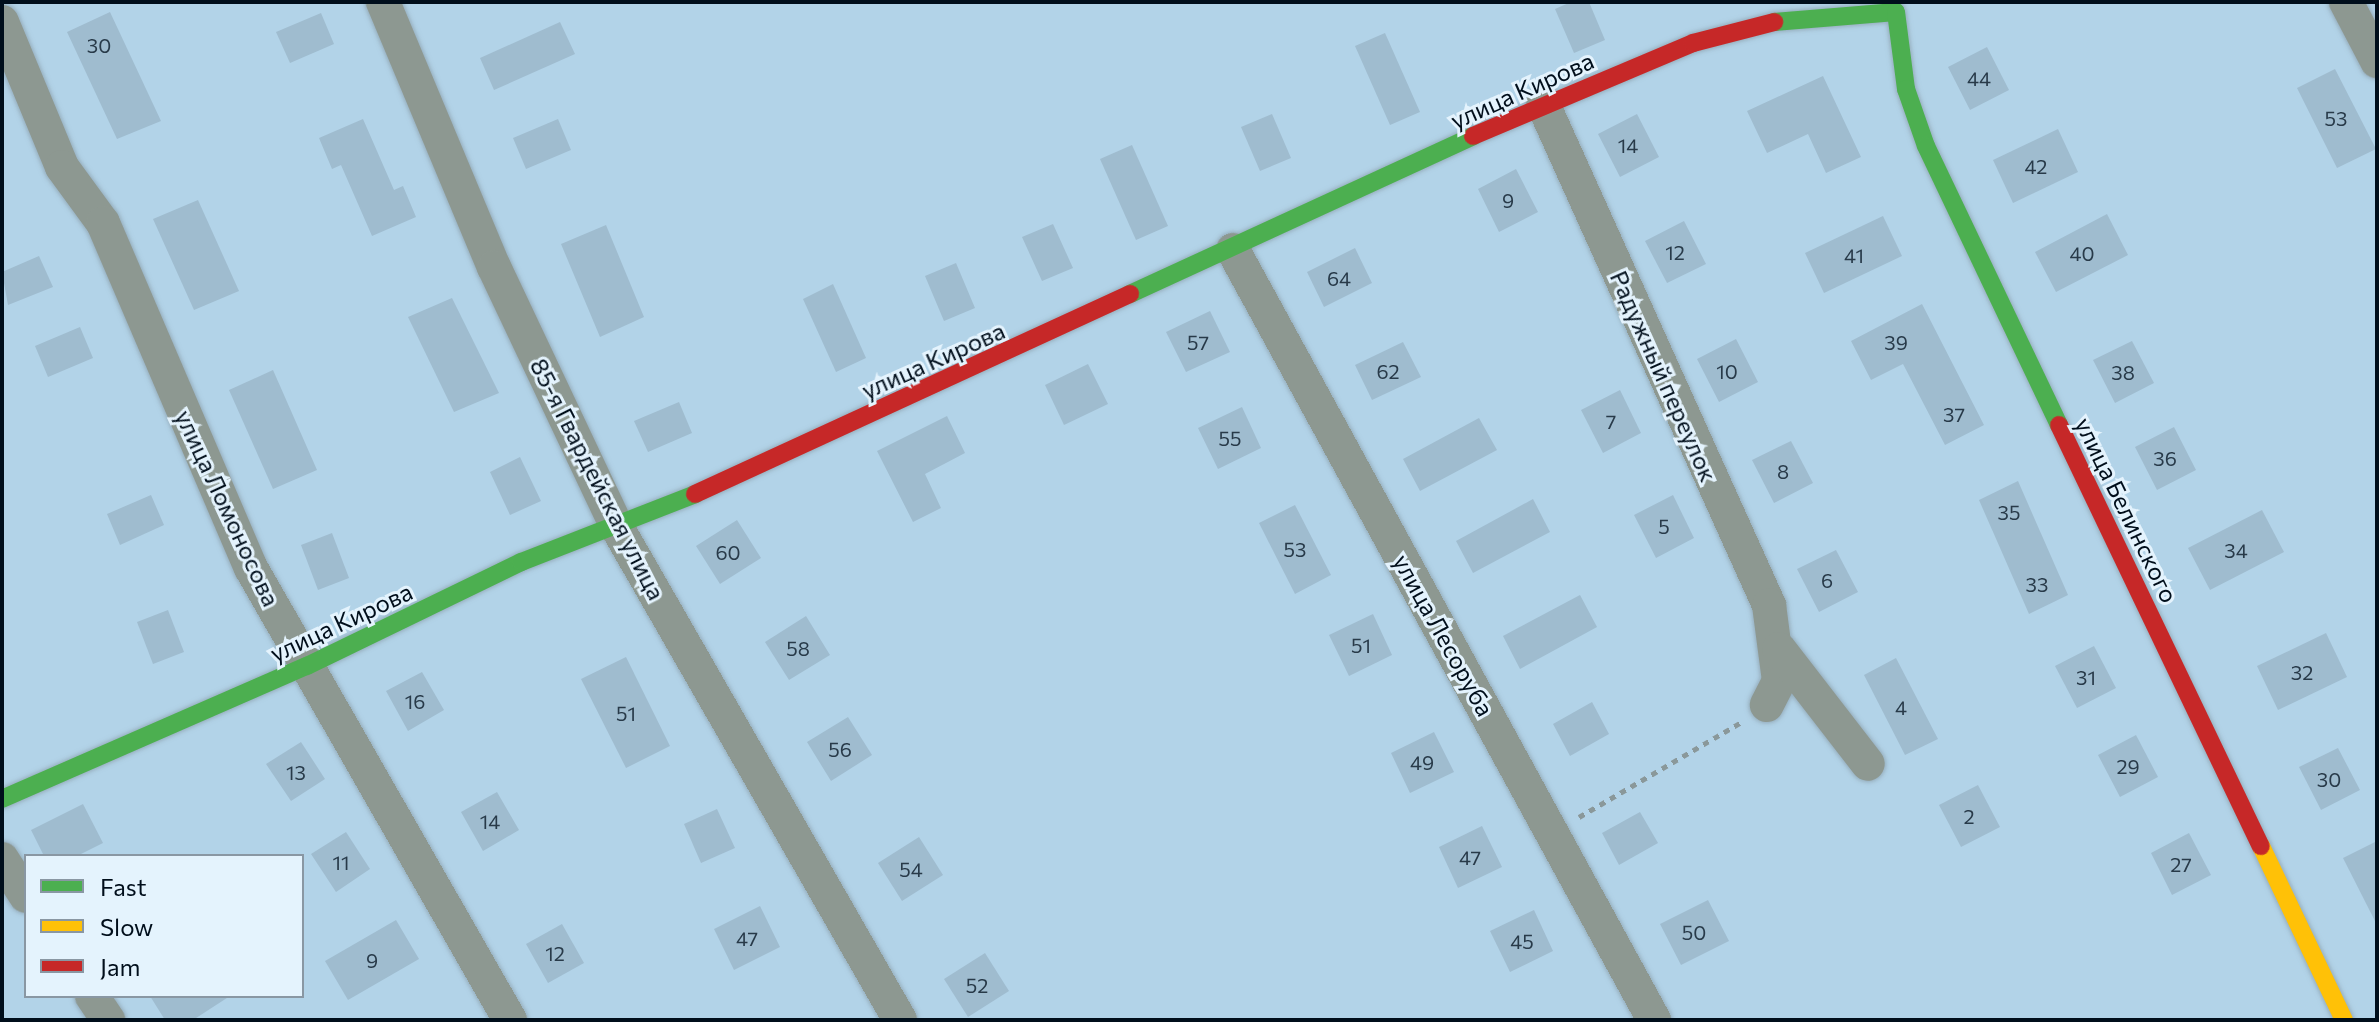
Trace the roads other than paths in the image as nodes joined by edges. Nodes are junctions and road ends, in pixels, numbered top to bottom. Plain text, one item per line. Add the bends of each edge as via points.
1 (383, 2) edge
2 (2346, 2) edge
3 (1896, 12) joint
4 (2, 22) edge
5 (2377, 61) edge
6 (1543, 104) junction
7 (1233, 250) junction
8 (618, 529) junction
9 (1779, 649) junction
10 (307, 666) junction
11 (1767, 705) road end
12 (1868, 764) dead end
13 (2, 799) edge
14 (2, 859) edge
15 (24, 893) edge
16 (93, 998) edge
17 (108, 1020) edge
18 (510, 1020) edge
19 (900, 1020) edge
20 (1654, 1020) edge
21 (2344, 1020) edge

1 - 8 street, 85-я Гвардейская улица via 494,267
2 - 5 street
3 - 6 street, улица Кирова via 1797,16 1693,43
3 - 21 street, улица Белинского via 1906,89 1926,146
4 - 10 street, улица Ломоносова via 62,167 103,223 251,568
6 - 7 street, улица Кирова
6 - 9 street, Радужный переулок via 1769,605
7 - 8 street, улица Кирова
7 - 20 street, улица Лесоруба
8 - 10 street, улица Кирова via 521,562
8 - 19 street, 85-я Гвардейская улица
9 - 11 street, Радужный переулок via 1779,681
9 - 12 street, Радужный переулок
10 - 13 street, улица Кирова
10 - 18 street, улица Ломоносова
14 - 15 street
16 - 17 street

